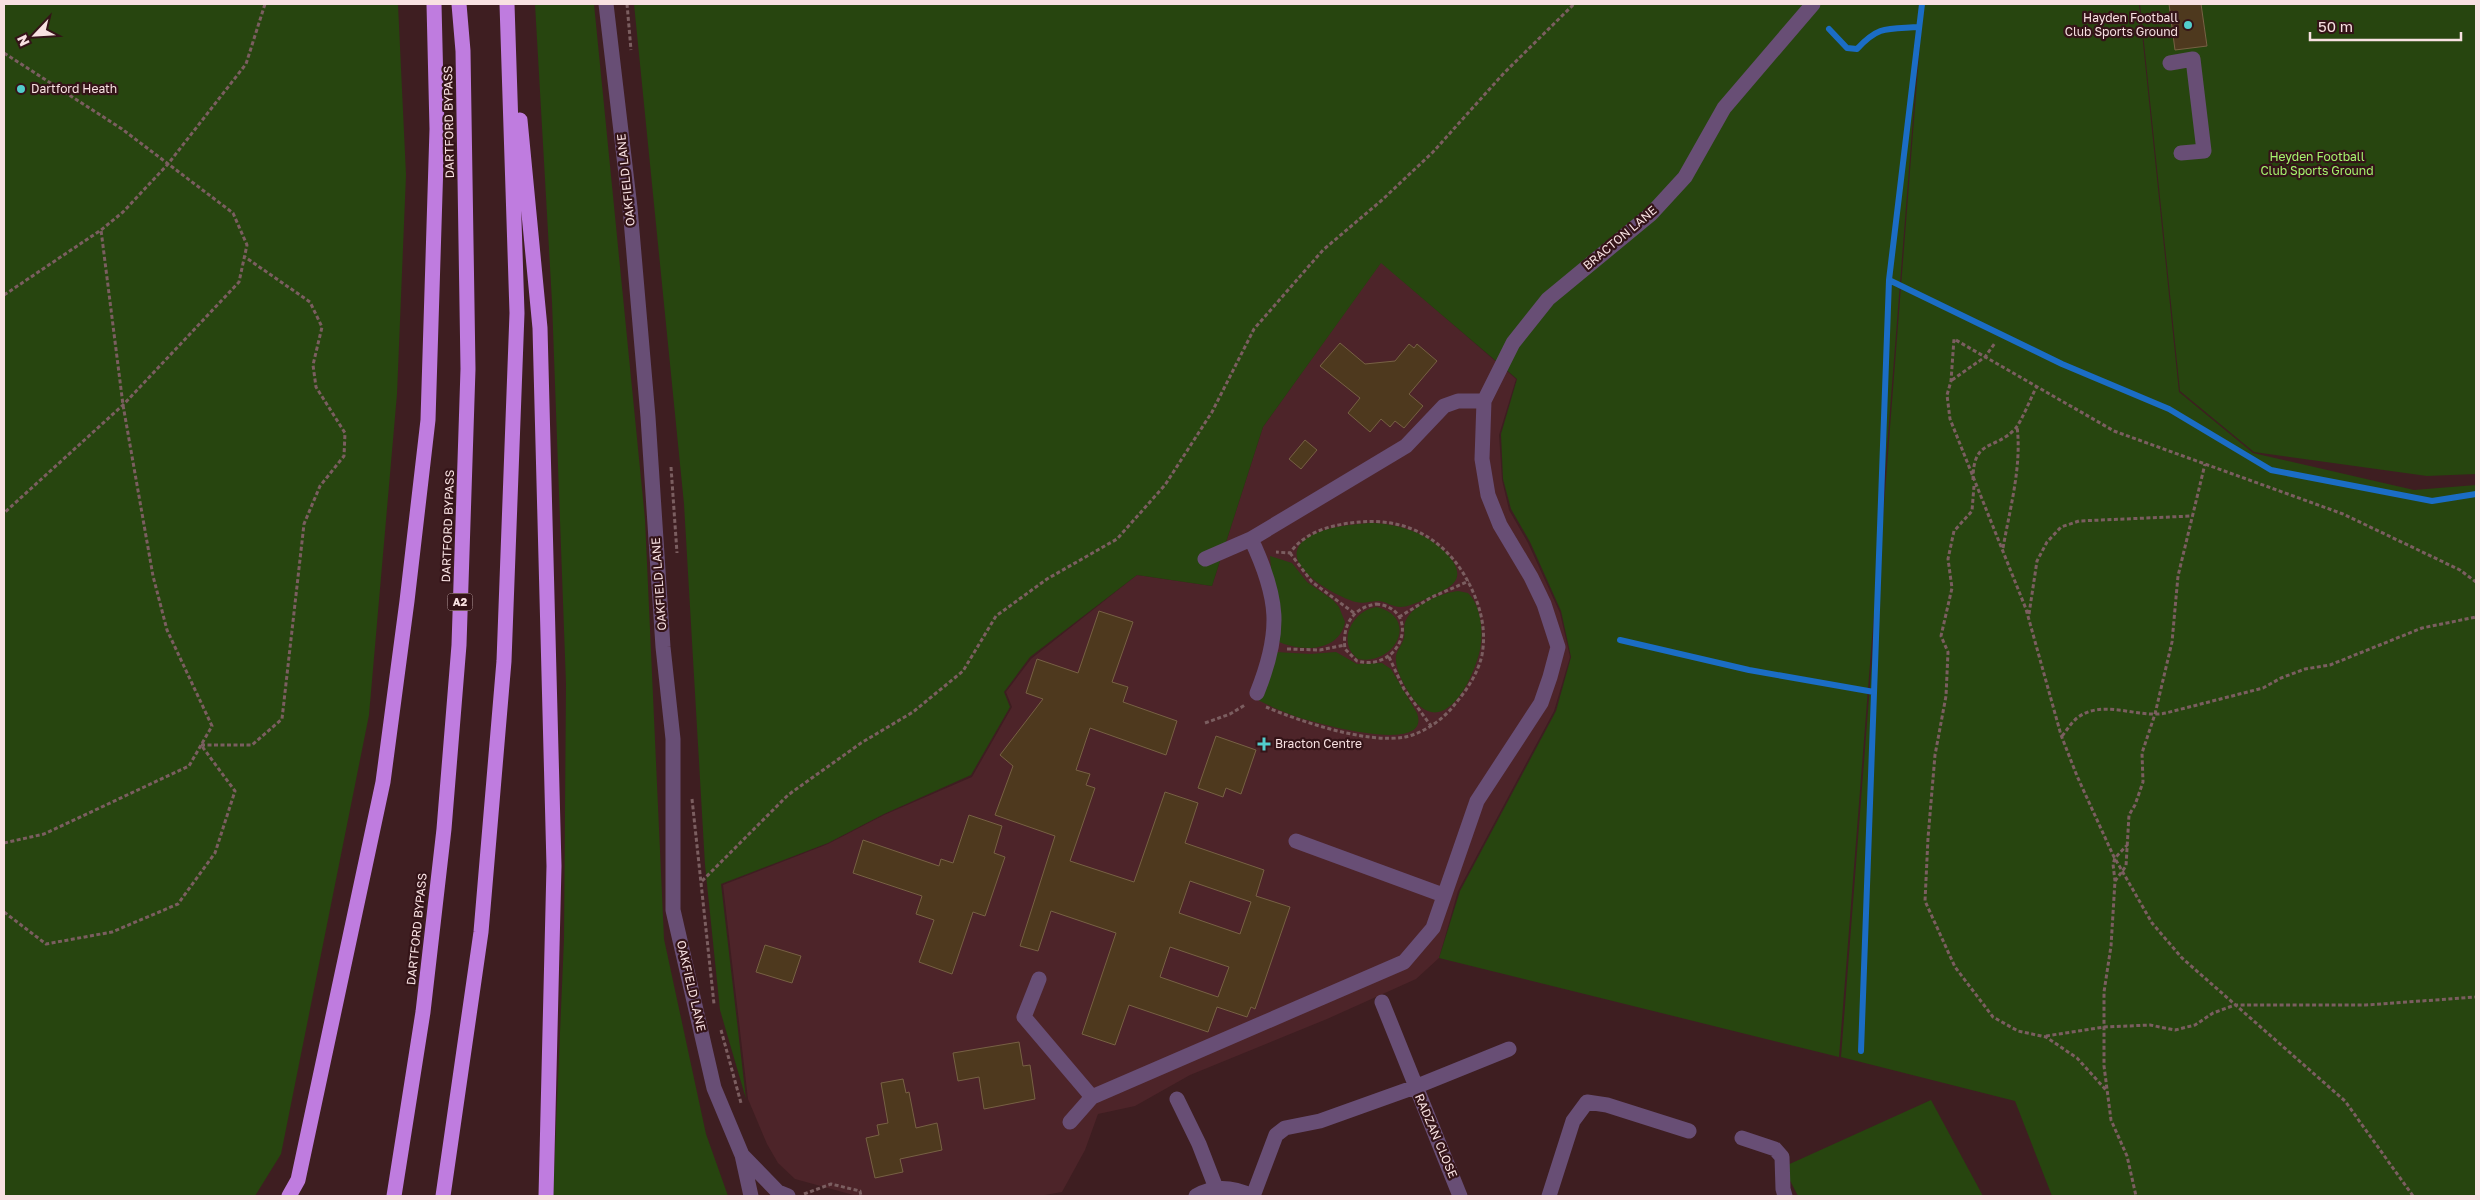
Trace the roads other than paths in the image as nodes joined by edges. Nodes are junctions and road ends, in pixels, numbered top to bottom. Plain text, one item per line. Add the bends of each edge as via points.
1 (434, 4) edge
2 (459, 4) edge
3 (508, 4) edge
4 (606, 4) edge
5 (1813, 4) edge
6 (2170, 63) dead end
7 (2181, 153) dead end
8 (1484, 401) junction
9 (1254, 544) junction
10 (1205, 559) dead end
11 (1254, 697) road end
12 (1296, 841) dead end
13 (1443, 895) junction
14 (1039, 979) dead end
15 (1382, 1002) dead end
16 (1509, 1049) dead end
17 (1415, 1088) junction
18 (1092, 1097) junction
19 (1177, 1099) dead end
20 (1070, 1122) dead end
21 (1689, 1132) dead end
22 (1742, 1138) dead end
23 (742, 1155) junction
24 (1216, 1188) junction
25 (792, 1194) edge
26 (289, 1196) edge
27 (394, 1196) edge
28 (443, 1196) edge
29 (546, 1196) edge
30 (751, 1196) edge
31 (1196, 1196) edge
32 (1253, 1196) edge
33 (1460, 1196) edge
34 (1549, 1196) edge
35 (1785, 1196) edge

1 - 26 highway via 437,129 428,420 407,601 383,782 298,1180
2 - 27 highway, DARTFORD BYPASS / A2 via 463,51 468,369 458,645 444,829 424,1012
3 - 28 highway via 517,313 504,661 481,932
3 - 29 highway via 540,328 554,866
4 - 23 street, OAKFIELD LANE via 630,208 672,739 673,910 714,1088
5 - 8 street, BRACTON LANE via 1724,108 1684,177 1651,214 1548,299 1513,343
6 - 7 street via 2193,59 2204,151
8 - 9 street via 1458,400 1444,406 1406,446
8 - 13 street via 1482,458 1488,495 1500,526 1544,604 1558,647 1541,703 1477,801
9 - 10 street
9 - 11 street via 1266,573 1275,623 1271,647
12 - 13 street
13 - 18 street via 1432,928 1404,962
14 - 18 street via 1024,1017
15 - 17 street
16 - 17 street, RADZAN CLOSE
17 - 32 street via 1320,1121 1285,1128 1276,1136
17 - 33 street, RADZAN CLOSE
18 - 20 street
19 - 24 street
21 - 34 street via 1607,1105 1587,1102 1573,1121
22 - 35 street via 1775,1149 1782,1157
23 - 25 street, OAKFIELD LANE via 778,1192
23 - 30 street, OAKFIELD LANE
24 - 31 street
24 - 32 street

